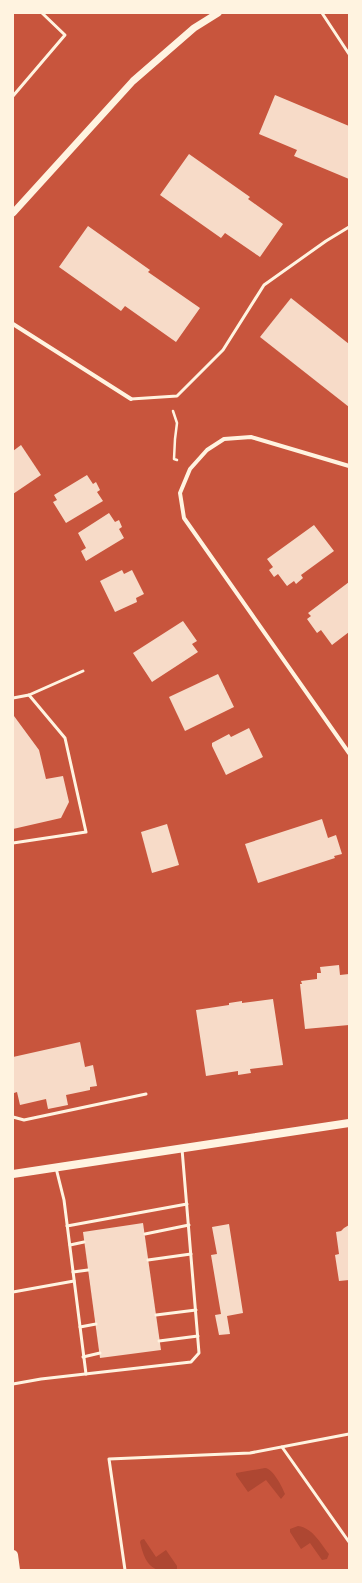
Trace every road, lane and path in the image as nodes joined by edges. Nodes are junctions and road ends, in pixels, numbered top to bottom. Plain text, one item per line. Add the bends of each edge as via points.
1 (42, 13) edge
2 (218, 13) edge
3 (322, 13) edge
4 (349, 54) edge
5 (13, 96) edge
6 (13, 213) edge
7 (349, 227) edge
8 (13, 324) edge
9 (168, 397) junction
10 (131, 399) joint
11 (349, 466) edge
12 (190, 470) junction
13 (83, 671) dead end
14 (29, 695) junction
15 (13, 698) edge
16 (349, 752) edge
17 (13, 843) edge
18 (146, 1094) dead end
19 (13, 1117) edge
20 (349, 1123) edge
21 (182, 1149) junction
22 (56, 1168) junction
23 (13, 1174) edge
24 (187, 1204) junction
25 (189, 1225) junction
26 (67, 1226) junction
27 (144, 1234) dead end
28 (84, 1242) dead end
29 (70, 1245) junction
30 (191, 1254) junction
31 (148, 1260) dead end
32 (88, 1270) dead end
33 (73, 1272) junction
34 (74, 1281) junction
35 (13, 1292) edge
36 (196, 1310) junction
37 (156, 1316) dead end
38 (96, 1324) dead end
39 (80, 1327) junction
40 (198, 1336) junction
41 (159, 1341) dead end
42 (100, 1353) dead end
43 (83, 1357) junction
44 (86, 1374) junction
45 (13, 1384) edge
46 (349, 1434) edge
47 (282, 1447) junction
48 (349, 1542) edge
49 (13, 1554) edge
50 (15, 1570) edge
51 (125, 1570) edge

1 - 5 lane via 65,35
2 - 6 street via 194,28 133,82
3 - 4 lane
7 - 9 lane via 264,285 223,350 177,396
8 - 10 street
9 - 10 lane
9 - 12 path via 177,423 174,459
11 - 12 street via 251,437 224,440 207,450
12 - 16 street via 180,493 184,518
13 - 14 lane
14 - 15 lane
14 - 17 lane via 65,738 86,832
18 - 19 lane via 24,1120
20 - 21 main road
21 - 22 main road
21 - 24 lane
22 - 23 main road
22 - 26 lane
24 - 25 lane
24 - 26 lane
25 - 27 lane
25 - 30 lane
26 - 29 lane
28 - 29 lane
29 - 33 lane
30 - 31 lane
30 - 36 lane
32 - 33 lane
33 - 34 lane
34 - 35 lane
34 - 39 lane
36 - 37 lane
36 - 40 lane
38 - 39 lane
39 - 43 lane
40 - 41 lane
40 - 44 lane via 199,1353 190,1362
42 - 43 lane
43 - 44 lane
44 - 45 lane
46 - 47 lane
47 - 48 lane
47 - 51 lane via 250,1452 109,1459
49 - 50 main road

